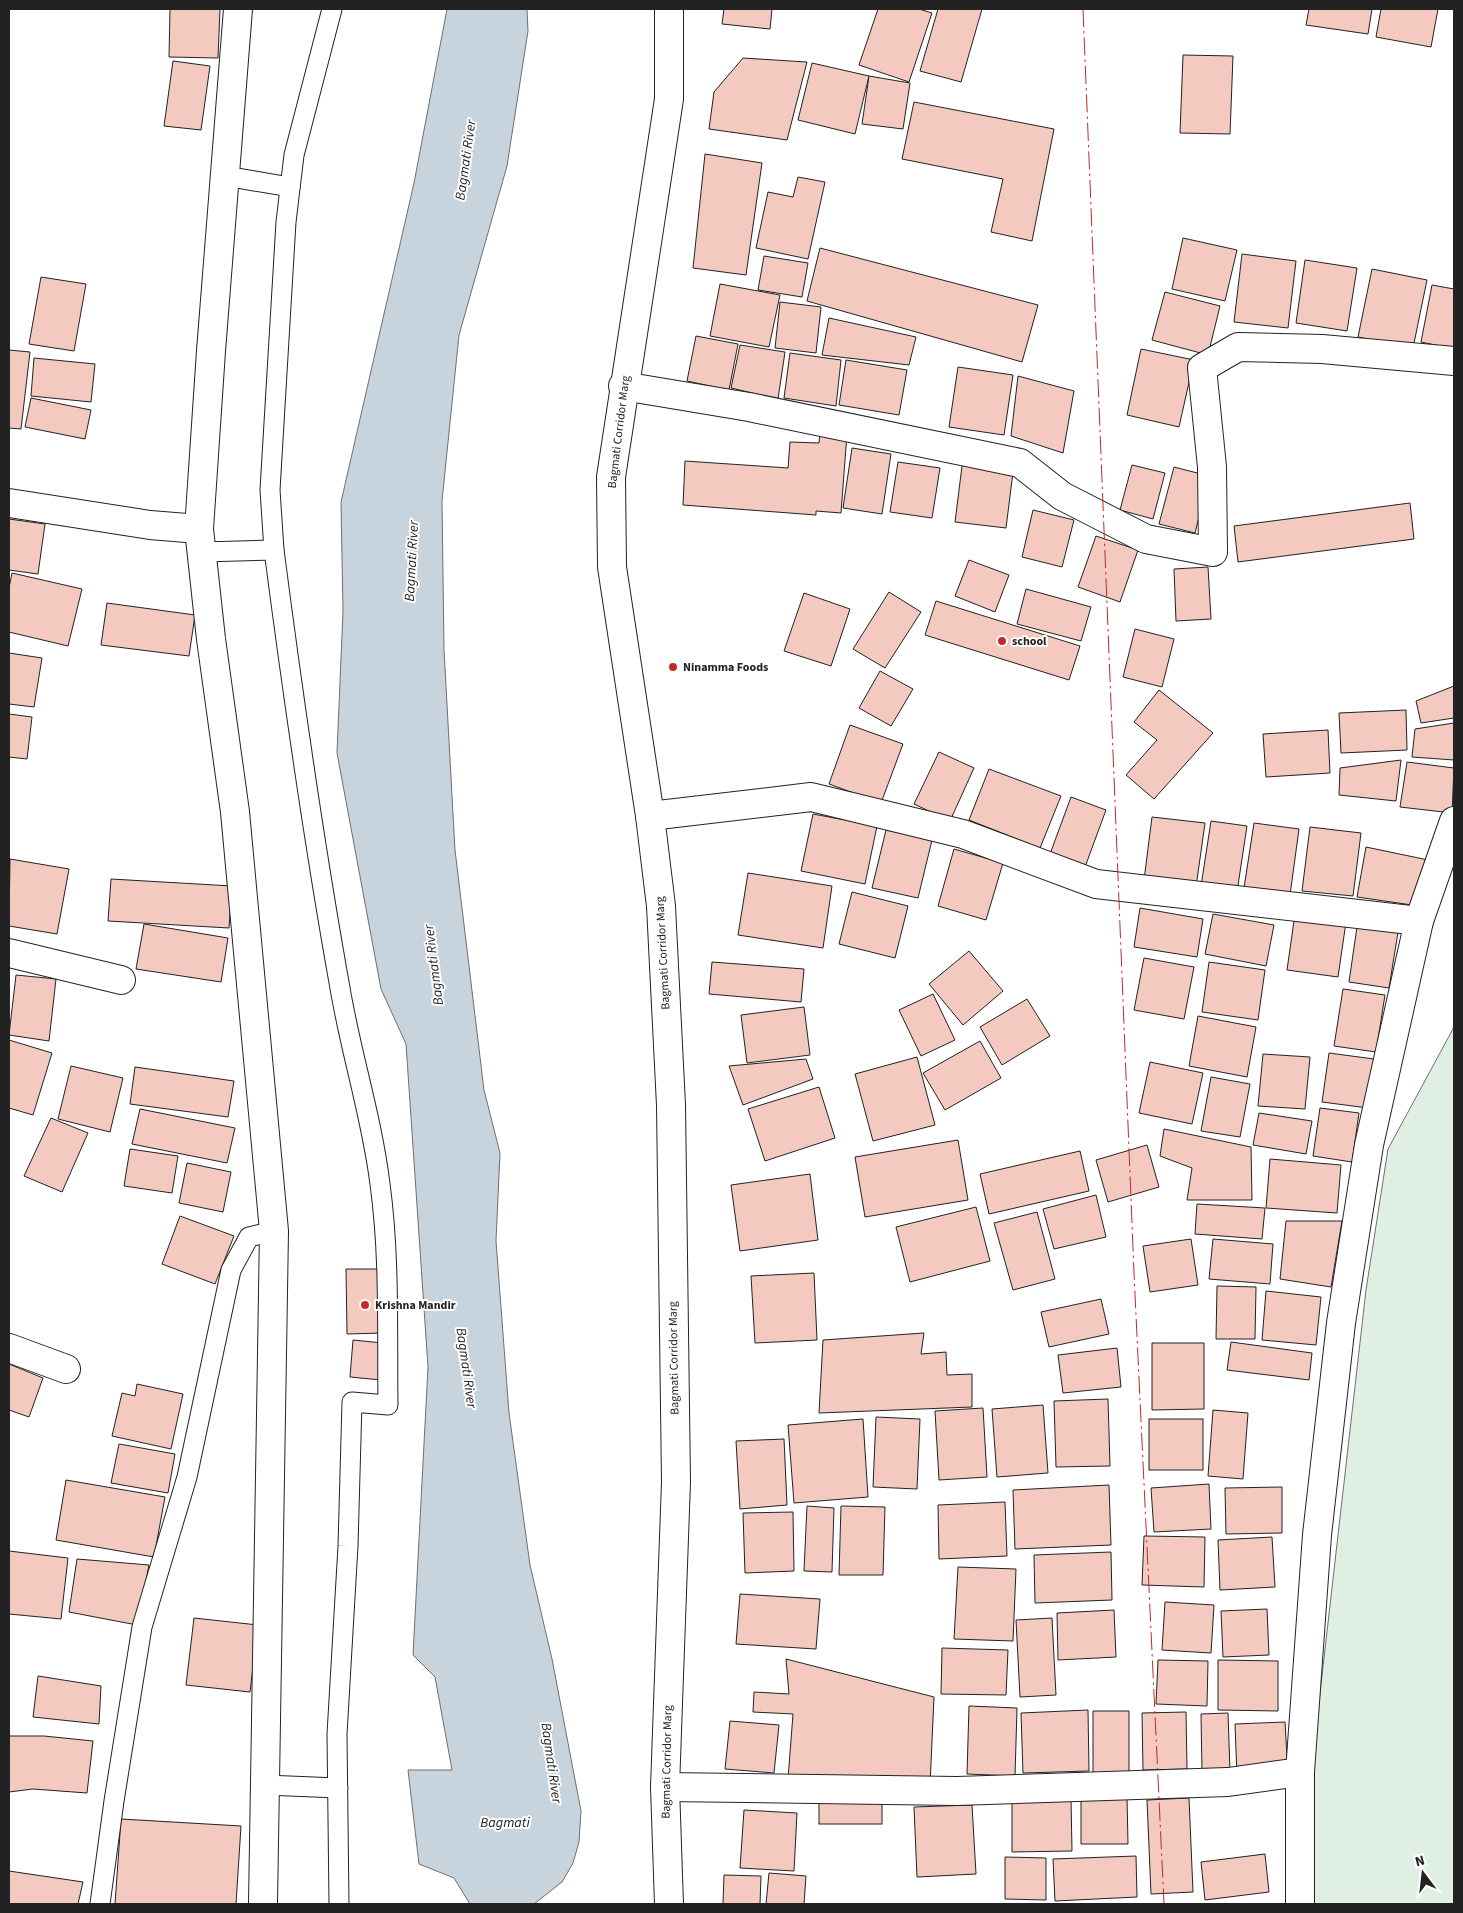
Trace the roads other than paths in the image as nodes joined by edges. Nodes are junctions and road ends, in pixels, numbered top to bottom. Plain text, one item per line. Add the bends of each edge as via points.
1 (238, 9) edge
2 (332, 9) edge
3 (669, 9) edge
4 (225, 176) junction
5 (290, 187) junction
6 (1454, 361) edge
7 (623, 386) junction
8 (9, 503) edge
9 (201, 540) junction
10 (274, 550) junction
11 (650, 816) junction
12 (1454, 821) edge
13 (1419, 921) junction
14 (9, 953) edge
15 (121, 980) dead end
16 (274, 1231) junction
17 (9, 1348) edge
18 (66, 1369) dead end
19 (1300, 1772) junction
20 (265, 1785) junction
21 (664, 1787) junction
22 (338, 1788) junction
23 (100, 1904) edge
24 (263, 1904) edge
25 (339, 1904) edge
26 (669, 1904) edge
27 (1300, 1904) edge

1 - 4 street
2 - 5 lane via 294,155
3 - 7 street, Bagmati Corridor Marg via 669,99
4 - 5 lane
4 - 9 street
5 - 10 lane via 270,490
6 - 7 street via 1322,349 1238,347 1202,368 1212,468 1213,552 1146,539 1062,496 1020,463 749,407
7 - 11 street, Bagmati Corridor Marg via 611,478 612,567
8 - 9 street via 150,525
9 - 10 lane
9 - 16 street via 235,812
10 - 22 lane via 326,910 347,1030 380,1183 386,1257 388,1405 352,1402 348,1546 337,1734
11 - 13 street via 811,796 963,834 1096,884
11 - 21 street, Bagmati Corridor Marg via 661,906 672,1155 676,1482
12 - 13 street
13 - 19 street via 1369,1146 1341,1323 1317,1535
14 - 15 street
16 - 20 street
16 - 23 lane via 249,1237 231,1270 187,1476 142,1627
17 - 18 street
19 - 21 street via 1228,1782 957,1791
19 - 27 street
20 - 22 lane
20 - 24 street
21 - 26 street, Bagmati Corridor Marg
22 - 25 lane

